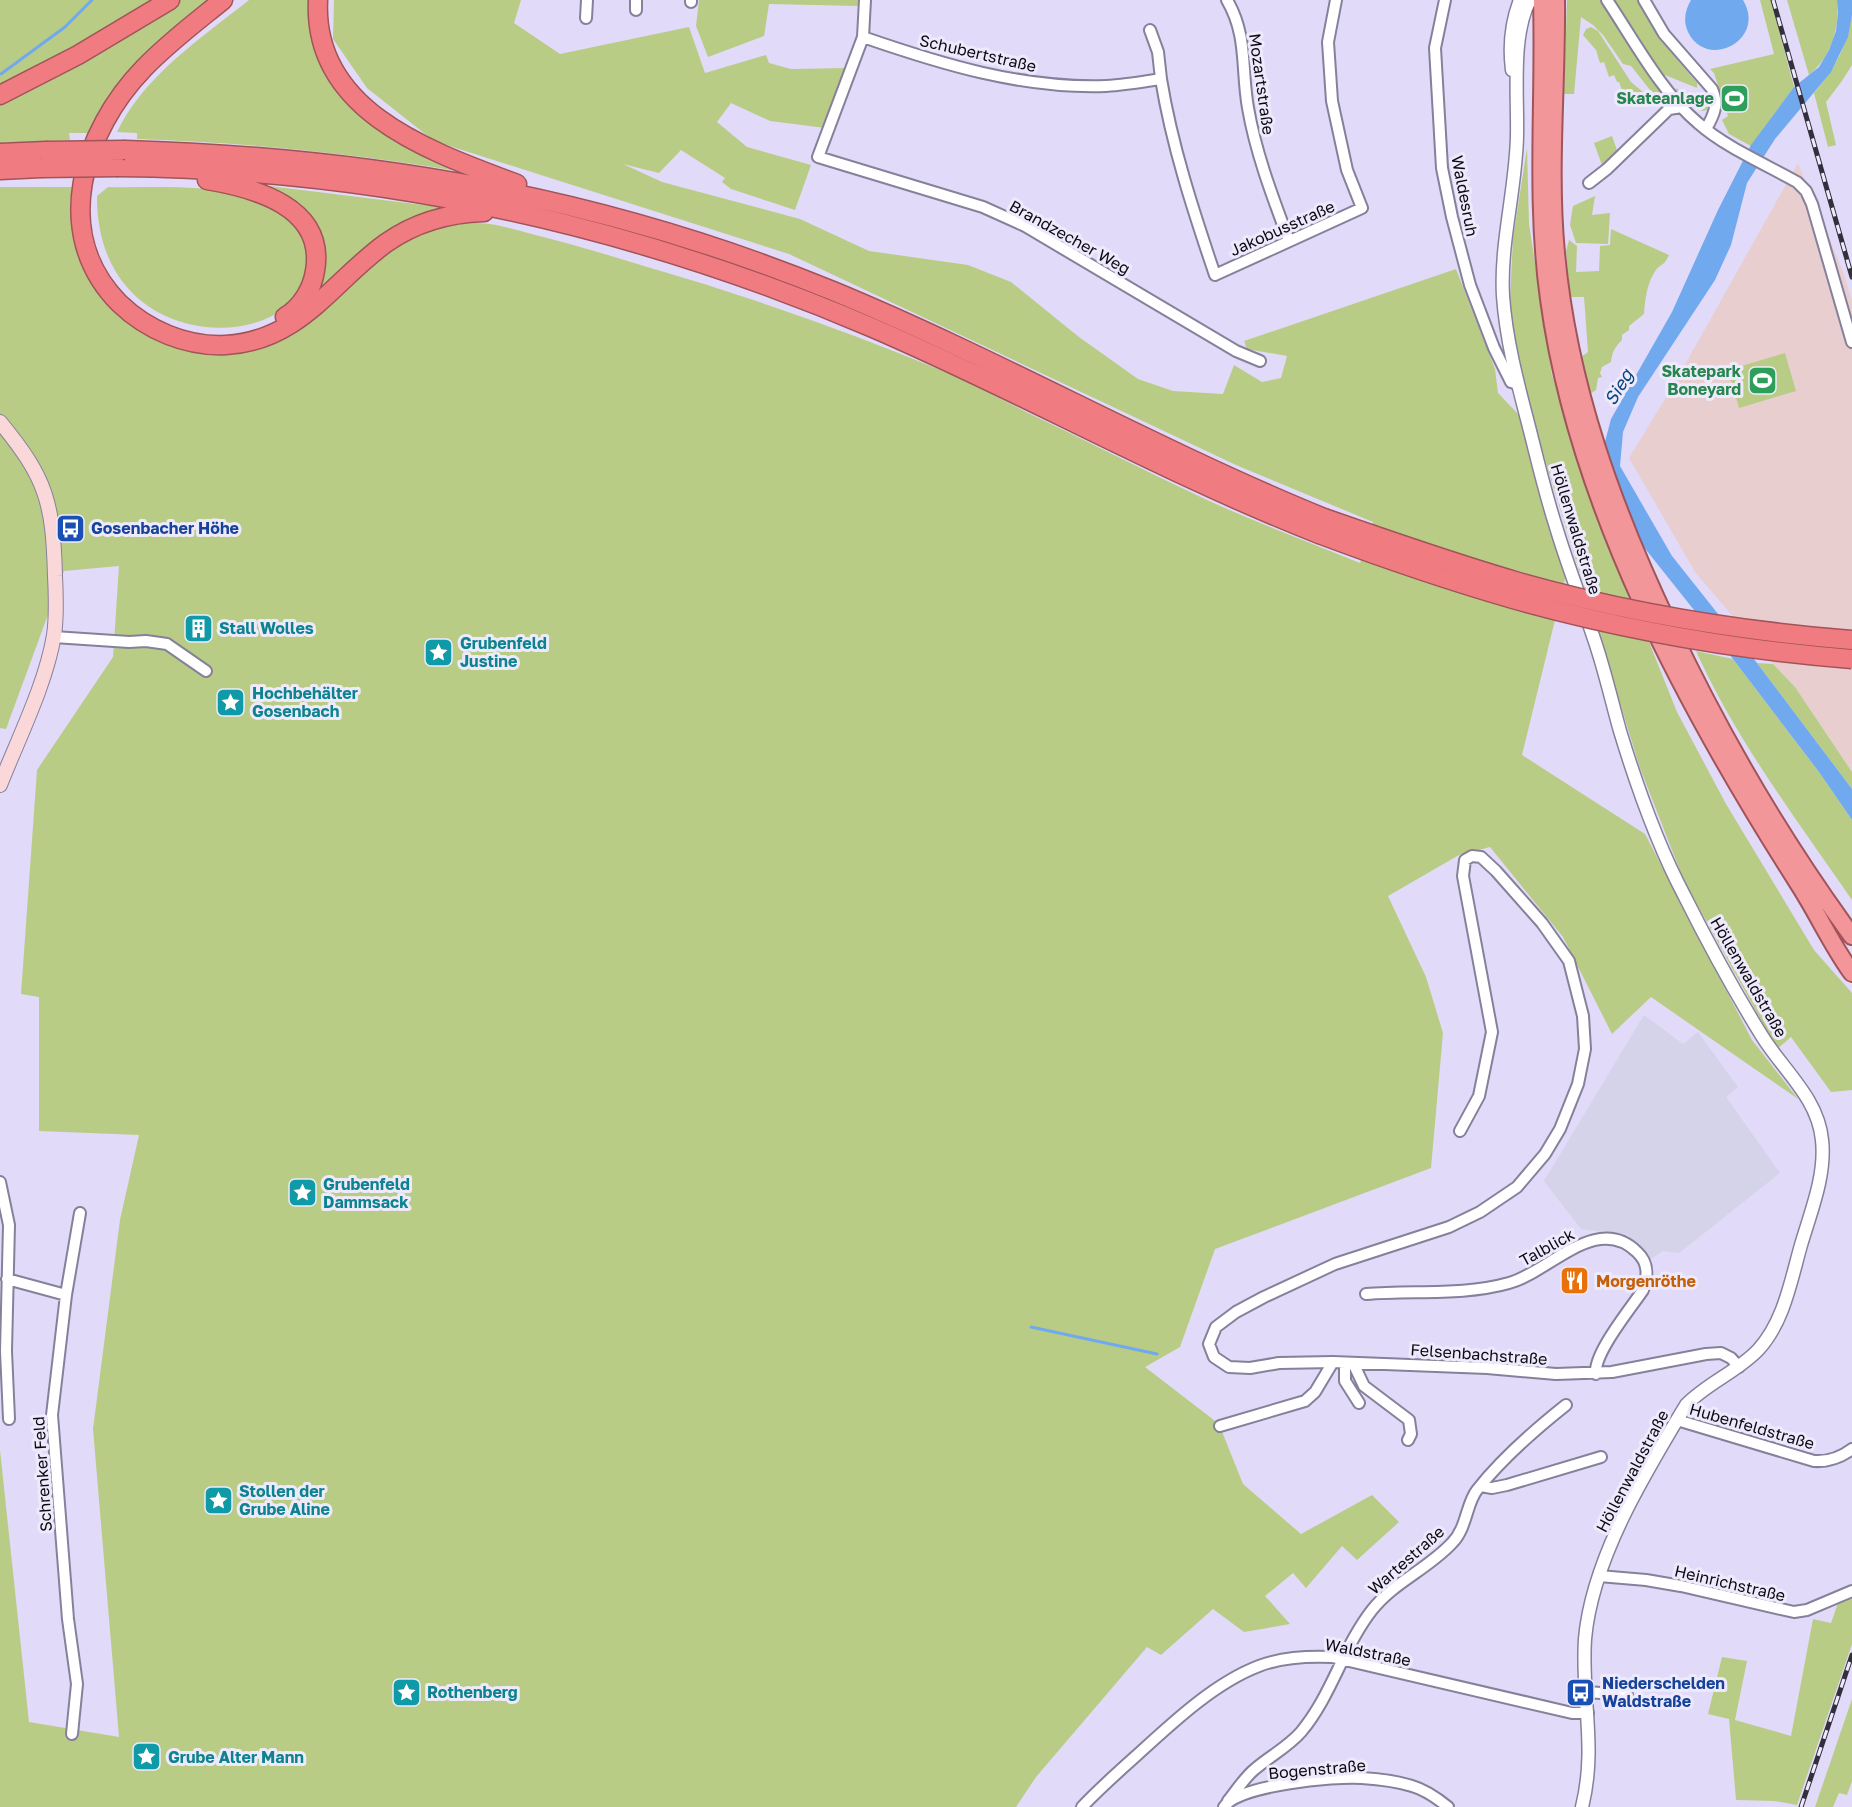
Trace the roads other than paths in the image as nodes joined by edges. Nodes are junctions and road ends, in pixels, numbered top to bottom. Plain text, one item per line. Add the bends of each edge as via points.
1 (170, 0) edge
2 (223, 0) edge
3 (237, 0) edge
4 (318, 0) edge
5 (587, 0) edge
6 (865, 0) edge
7 (1227, 0) edge
8 (1336, 0) edge
9 (1445, 0) edge
10 (1520, 0) edge
11 (1530, 0) edge
12 (1542, 0) edge
13 (1556, 0) edge
14 (1606, 0) edge
15 (1644, 0) edge
16 (586, 18) dead end
17 (1150, 30) dead end
18 (862, 37) junction
19 (1161, 79) junction
20 (0, 95) edge
21 (1682, 107) junction
22 (1517, 110) junction
23 (1706, 129) junction
24 (0, 153) edge
25 (43, 159) junction
26 (141, 167) junction
27 (0, 170) edge
28 (1589, 183) dead end
29 (572, 206) junction
30 (524, 214) junction
31 (1289, 241) junction
32 (1852, 342) edge
33 (1260, 361) dead end
34 (1518, 384) junction
35 (1574, 395) junction
36 (0, 422) edge
37 (1321, 526) junction
38 (1654, 609) junction
39 (54, 637) junction
40 (1852, 640) edge
41 (1852, 659) edge
42 (206, 671) dead end
43 (0, 784) edge
44 (1810, 902) junction
45 (1852, 936) edge
46 (1852, 952) edge
47 (1852, 973) edge
48 (1460, 1131) dead end
49 (0, 1182) edge
50 (80, 1213) dead end
51 (8, 1279) junction
52 (1366, 1294) dead end
53 (66, 1295) junction
54 (1333, 1362) junction
55 (1349, 1363) junction
56 (1739, 1366) junction
57 (1596, 1374) junction
58 (1359, 1403) dead end
59 (1566, 1405) dead end
60 (9, 1419) dead end
61 (1677, 1420) junction
62 (1220, 1426) dead end
63 (1408, 1440) dead end
64 (1852, 1449) edge
65 (1601, 1457) dead end
66 (1481, 1486) junction
67 (1599, 1576) junction
68 (1852, 1591) edge
69 (1343, 1659) junction
70 (1587, 1692) junction
71 (1627, 1695) dead end
72 (1588, 1713) junction
73 (72, 1734) dead end
74 (1226, 1804) edge
75 (1082, 1807) edge
76 (1448, 1807) edge
77 (1582, 1807) edge

1 - 20 highway via 78,55
2 - 30 highway via 160,51 130,83 110,109 88,158 79,208 85,245 106,287 139,320 196,343 225,345 253,340 298,320 387,242 422,223 474,212
3 - 26 highway via 163,62 132,94 107,131 90,196 92,231 103,267 131,302 165,325 188,333 231,336 283,319 300,304 313,280 316,256 309,233 293,211 275,199 245,188
4 - 29 highway via 321,38 332,67 375,116 444,156
5 - 16 street
6 - 18 street
7 - 31 street, Mozartstraße via 1242,36 1246,98 1258,153
8 - 31 street, Jakobusstraße via 1328,42 1332,101 1347,170 1362,208
9 - 34 street, Waldesruh via 1435,48 1444,178 1470,285 1494,348 1511,382
10 - 22 street, Höllenwaldstraße via 1510,53
11 - 22 street, Höllenwaldstraße via 1520,33
12 - 35 highway via 1543,255 1557,346
13 - 35 highway via 1552,170 1556,253
14 - 21 street
15 - 23 street via 1664,34 1712,89 1715,113
17 - 19 street
18 - 19 street, Schubertstraße via 927,60 1018,81 1106,86
18 - 33 street, Brandzecher Weg via 819,157 984,207 1025,226 1236,351
19 - 31 street, Jakobusstraße via 1183,180 1215,275
21 - 23 street
21 - 28 street via 1669,109
22 - 34 street, Höllenwaldstraße via 1503,290 1506,330
23 - 32 street via 1806,191
24 - 25 highway
25 - 26 highway, bridge
25 - 27 highway
25 - 29 highway, bridge via 126,150 243,155 424,176
26 - 30 highway via 355,183
29 - 37 highway via 678,235 833,291 1252,489
30 - 37 highway via 669,251 809,302 957,366 1204,486
34 - 56 street, Höllenwaldstraße via 1555,524 1629,760 1671,868 1761,1035 1807,1097 1820,1128 1821,1174 1784,1304 1769,1337
35 - 38 highway via 1604,508
36 - 39 main road via 34,467 51,513
37 - 40 highway, bridge via 1616,605 1716,624
37 - 41 highway, bridge via 1437,576 1513,599 1613,624 1714,643
38 - 44 highway via 1673,666 1732,776
38 - 45 highway via 1774,821
39 - 42 street via 167,644
39 - 43 main road via 42,681
44 - 46 highway
44 - 47 highway via 1826,935
48 - 54 street, Felsenbachstraße via 1479,1096 1492,1032 1463,876 1465,860 1481,856 1569,961 1583,1016 1585,1049 1578,1084 1560,1129 1517,1187 1449,1227 1335,1264 1264,1297 1216,1327 1209,1344 1214,1357 1229,1367
49 - 51 street via 9,1225
50 - 53 street, Schrenker Feld
51 - 53 street
51 - 60 street
52 - 57 street, Talblick via 1446,1291 1510,1283 1586,1242 1602,1238 1621,1242 1642,1257 1646,1279 1602,1353
53 - 73 street, Schrenker Feld via 52,1415 77,1684
54 - 55 street, Felsenbachstraße
54 - 62 street via 1305,1401
55 - 57 street, Felsenbachstraße
55 - 58 street via 1345,1381
55 - 63 street via 1364,1386 1409,1420 1412,1434
56 - 57 street, Felsenbachstraße via 1721,1353
56 - 61 street, Höllenwaldstraße via 1696,1394
59 - 66 street, Wartestraße
61 - 64 street, Hubenfeldstraße via 1814,1461 1826,1461
61 - 67 street, Höllenwaldstraße via 1641,1483
65 - 66 street via 1507,1485
66 - 69 street, Wartestraße via 1475,1491 1464,1526 1454,1542 1381,1599
67 - 68 street, Heinrichstraße via 1682,1586 1794,1612
67 - 70 street, Höllenwaldstraße via 1588,1615
69 - 72 street, Waldstraße via 1572,1713
69 - 74 street, Wartestraße via 1304,1728 1249,1775
69 - 75 street, Waldstraße via 1293,1658 1242,1674 1188,1711
70 - 71 street
70 - 72 street, Höllenwaldstraße
72 - 77 street, Höllenwaldstraße via 1589,1771
74 - 76 street, Bogenstraße via 1263,1788 1360,1778 1411,1785

